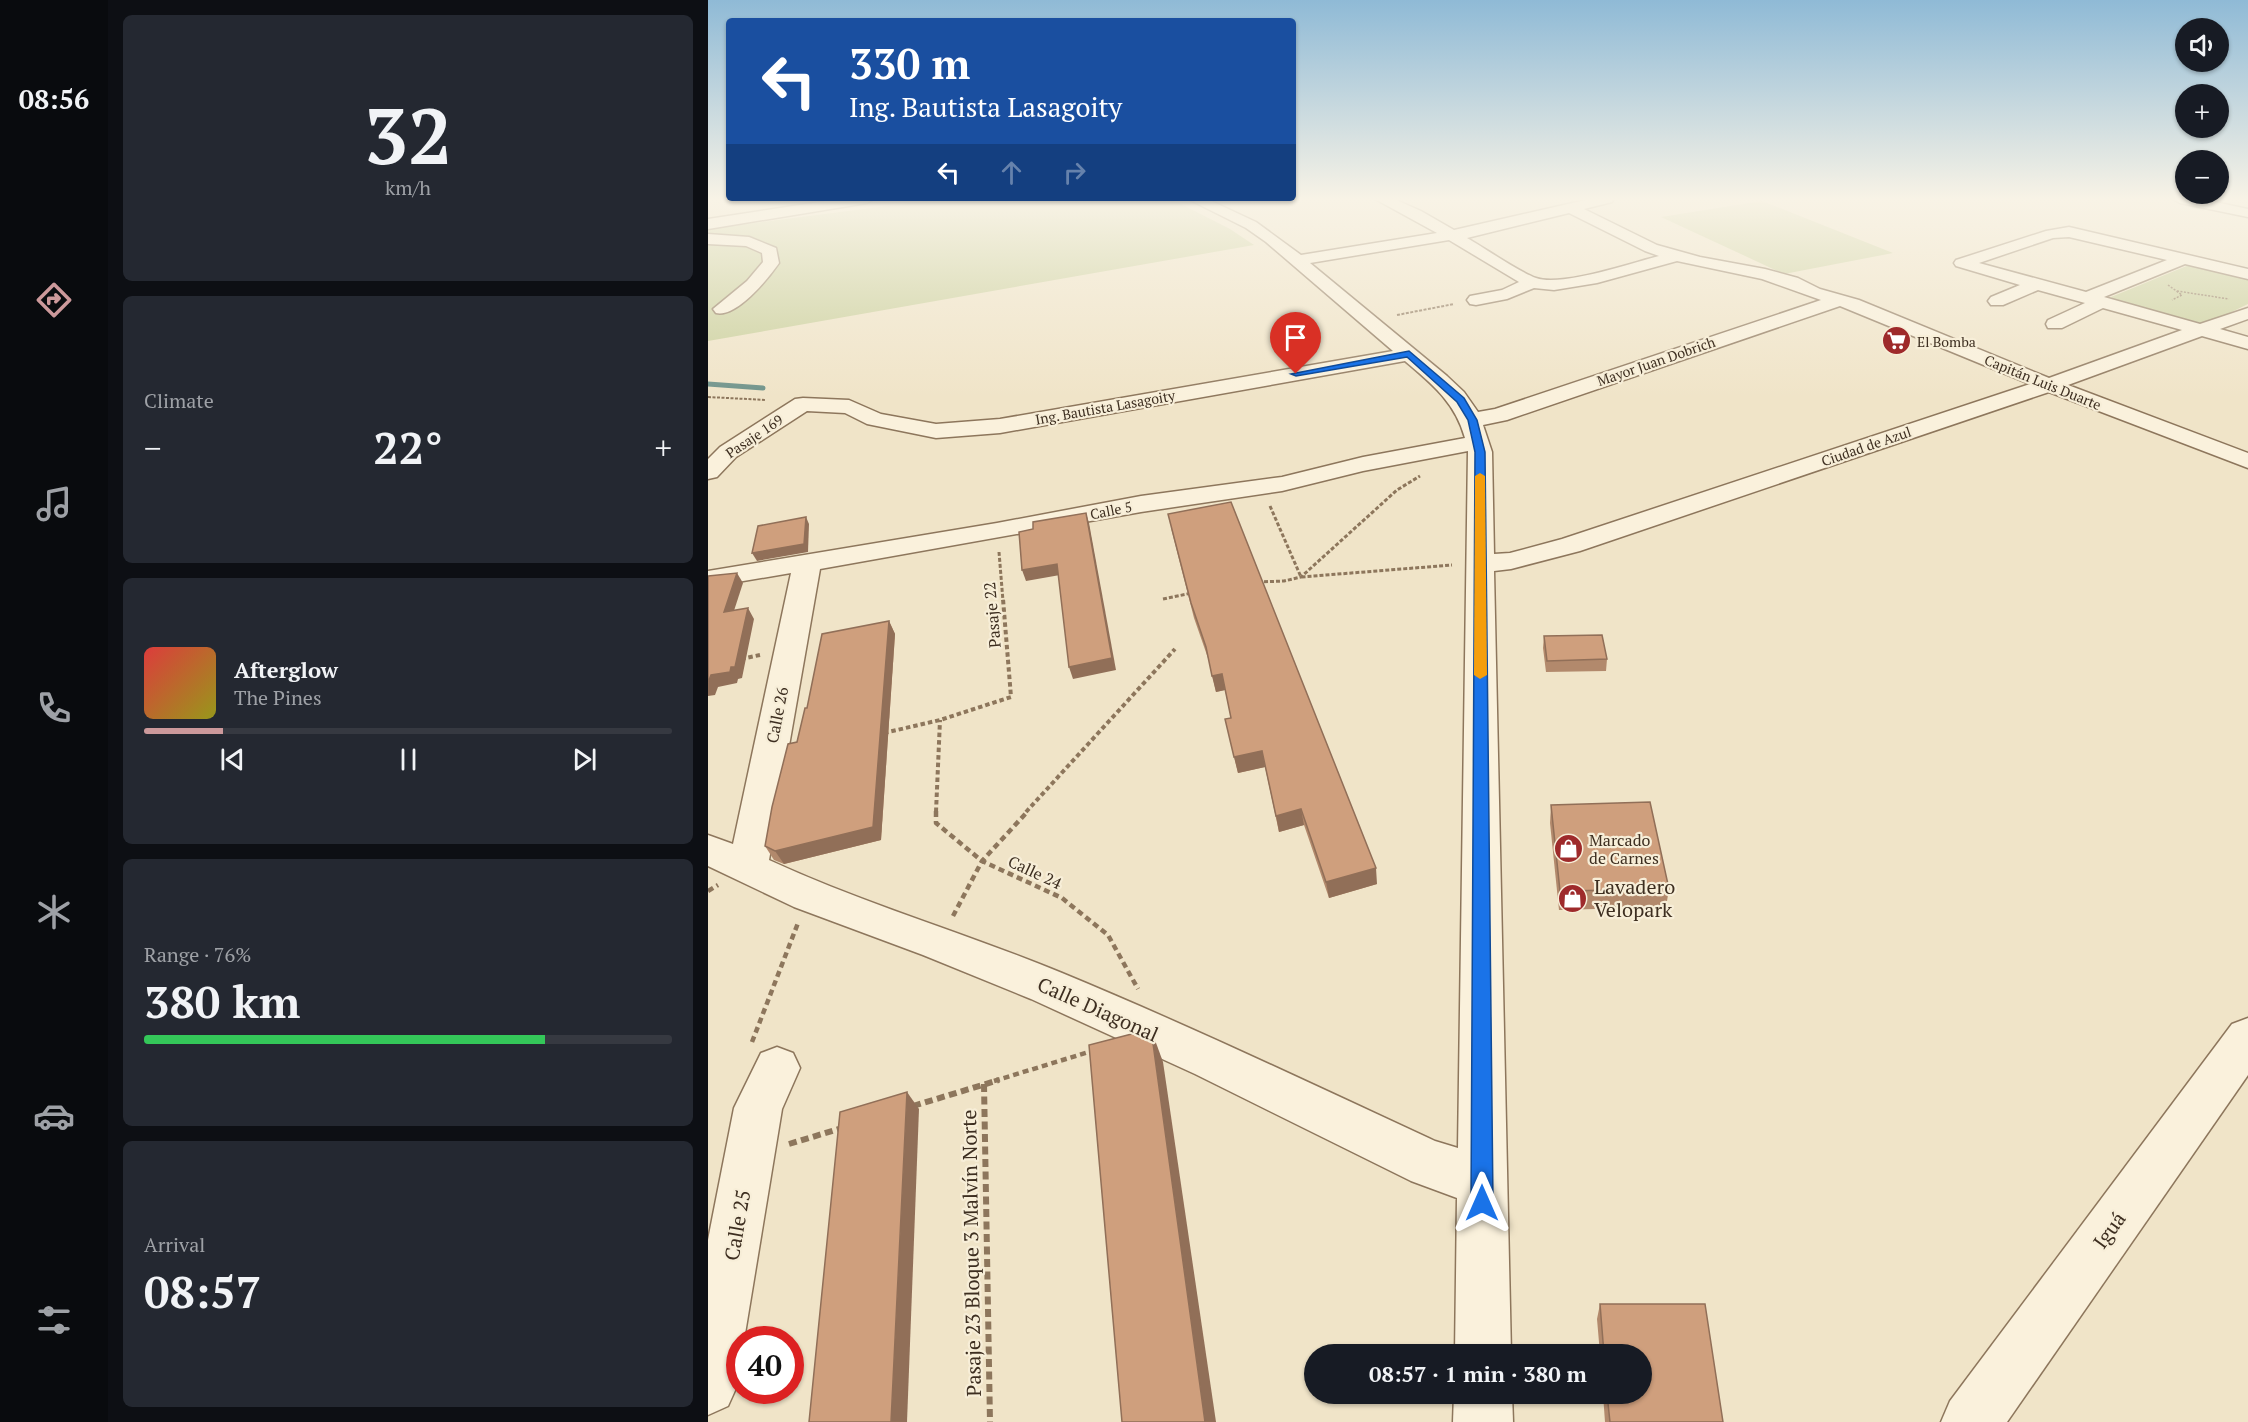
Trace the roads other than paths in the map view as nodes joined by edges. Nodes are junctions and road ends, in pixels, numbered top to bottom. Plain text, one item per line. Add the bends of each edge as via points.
1 (769, 265) edge
2 (1304, 265) edge
3 (1502, 265) edge
4 (1648, 265) edge
5 (1722, 265) edge
6 (1970, 265) edge
7 (2170, 265) edge
8 (2211, 265) edge
9 (2248, 274) edge
10 (1532, 283) junction
11 (2036, 284) junction
12 (1476, 300) road end
13 (1840, 300) junction
14 (2095, 300) junction
15 (1997, 301) dead end
16 (722, 309) dead end
17 (2248, 313) edge
18 (2055, 324) dead end
19 (2203, 331) junction
20 (2248, 343) edge
21 (1409, 354) junction
22 (2049, 385) junction
23 (803, 404) joint
24 (1469, 436) junction
25 (2248, 461) edge
26 (708, 472) edge
27 (807, 563) junction
28 (1480, 564) junction
29 (708, 579) edge
30 (708, 849) edge
31 (748, 867) junction
32 (2248, 1038) edge
33 (777, 1068) road end
34 (1482, 1181) junction
35 (1483, 1344) edge
36 (708, 1386) edge
37 (1483, 1404) edge
38 (1483, 1422) edge
39 (1971, 1422) edge

1 - 16 street
2 - 21 street
3 - 10 street
4 - 10 street via 1582,281
5 - 13 street, Capitán Luis Duarte via 1765,274
6 - 11 street
7 - 14 street
8 - 9 street
10 - 12 street via 1507,294
11 - 14 street
11 - 15 street
13 - 22 street, Capitán Luis Duarte
13 - 24 street, Mayor Juan Dobrich via 1498,415
14 - 18 street
14 - 19 street
17 - 19 street, Ciudad de Azul
19 - 20 street
19 - 22 street, Ciudad de Azul
21 - 23 street, Ing. Bautista Lasagoity via 1000,426 957,430 936,431 875,419 849,407
21 - 24 street via 1466,408
22 - 25 street, Capitán Luis Duarte
22 - 28 street, Ciudad de Azul via 1571,545 1511,561
23 - 26 street, Pasaje 169 via 728,452
24 - 27 street, Calle 5 via 1282,484 1141,504
24 - 28 street via 1480,452
27 - 29 street, Calle 5
27 - 31 street, Calle 26
28 - 34 street
30 - 31 street, Calle Diagonal
31 - 34 street, Calle Diagonal via 808,896 1046,986 1429,1164
32 - 39 street, Iguá
33 - 36 street, Calle 25 via 758,1108
34 - 35 street
37 - 38 street

